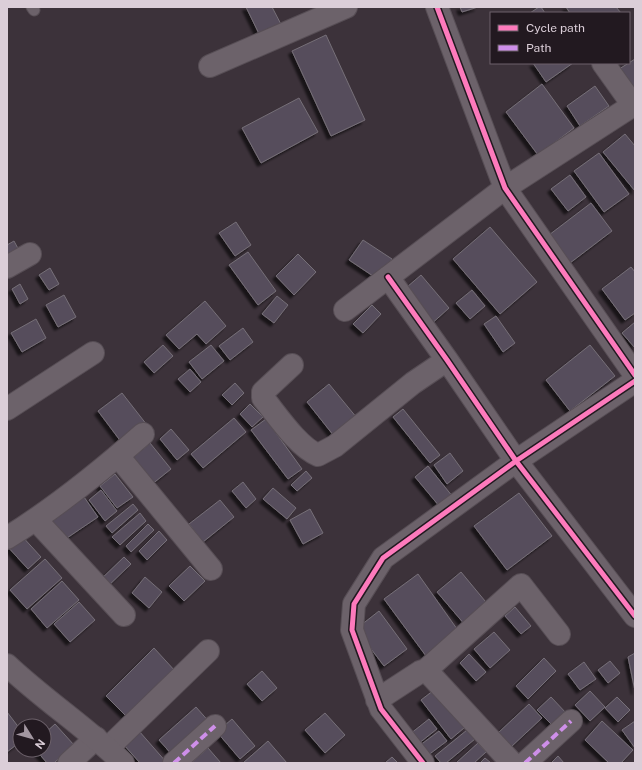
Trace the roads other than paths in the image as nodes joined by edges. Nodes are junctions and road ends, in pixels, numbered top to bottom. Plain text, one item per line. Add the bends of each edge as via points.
1 (346, 7) edge
2 (437, 7) edge
3 (604, 64) edge
4 (210, 66) dead end
5 (634, 105) edge
6 (505, 188) junction
7 (30, 254) dead end
8 (7, 267) edge
9 (388, 277) junction
10 (345, 310) dead end
11 (93, 353) dead end
12 (448, 360) junction
13 (292, 365) dead end
14 (635, 375) edge
15 (635, 381) edge
16 (7, 409) edge
17 (143, 434) dead end
18 (118, 456) junction
19 (516, 461) junction
20 (36, 520) junction
21 (7, 538) edge
22 (211, 569) dead end
23 (124, 615) dead end
24 (635, 616) edge
25 (559, 634) dead end
26 (208, 650) dead end
27 (7, 665) edge
28 (426, 670) junction
29 (377, 700) junction
30 (570, 721) dead end
31 (215, 726) dead end
32 (109, 750) edge
33 (69, 763) edge
34 (174, 763) edge
35 (423, 763) edge
36 (512, 763) edge
37 (525, 763) edge

1 - 4 street
2 - 6 street
3 - 5 street
5 - 6 street
6 - 9 street
6 - 14 street
7 - 8 street
9 - 10 street
9 - 12 street
11 - 16 street
12 - 13 street via 413,383 335,446 318,455 310,452 263,398 263,392
12 - 19 street
15 - 19 street
17 - 18 street
18 - 20 street
18 - 22 street
19 - 24 street
19 - 29 street via 383,558 354,604 352,630
20 - 21 street
20 - 23 street
25 - 28 street via 522,586
26 - 32 street
27 - 32 street
28 - 29 street
28 - 36 street
29 - 35 street via 381,709
30 - 37 street
31 - 34 street
32 - 33 street

